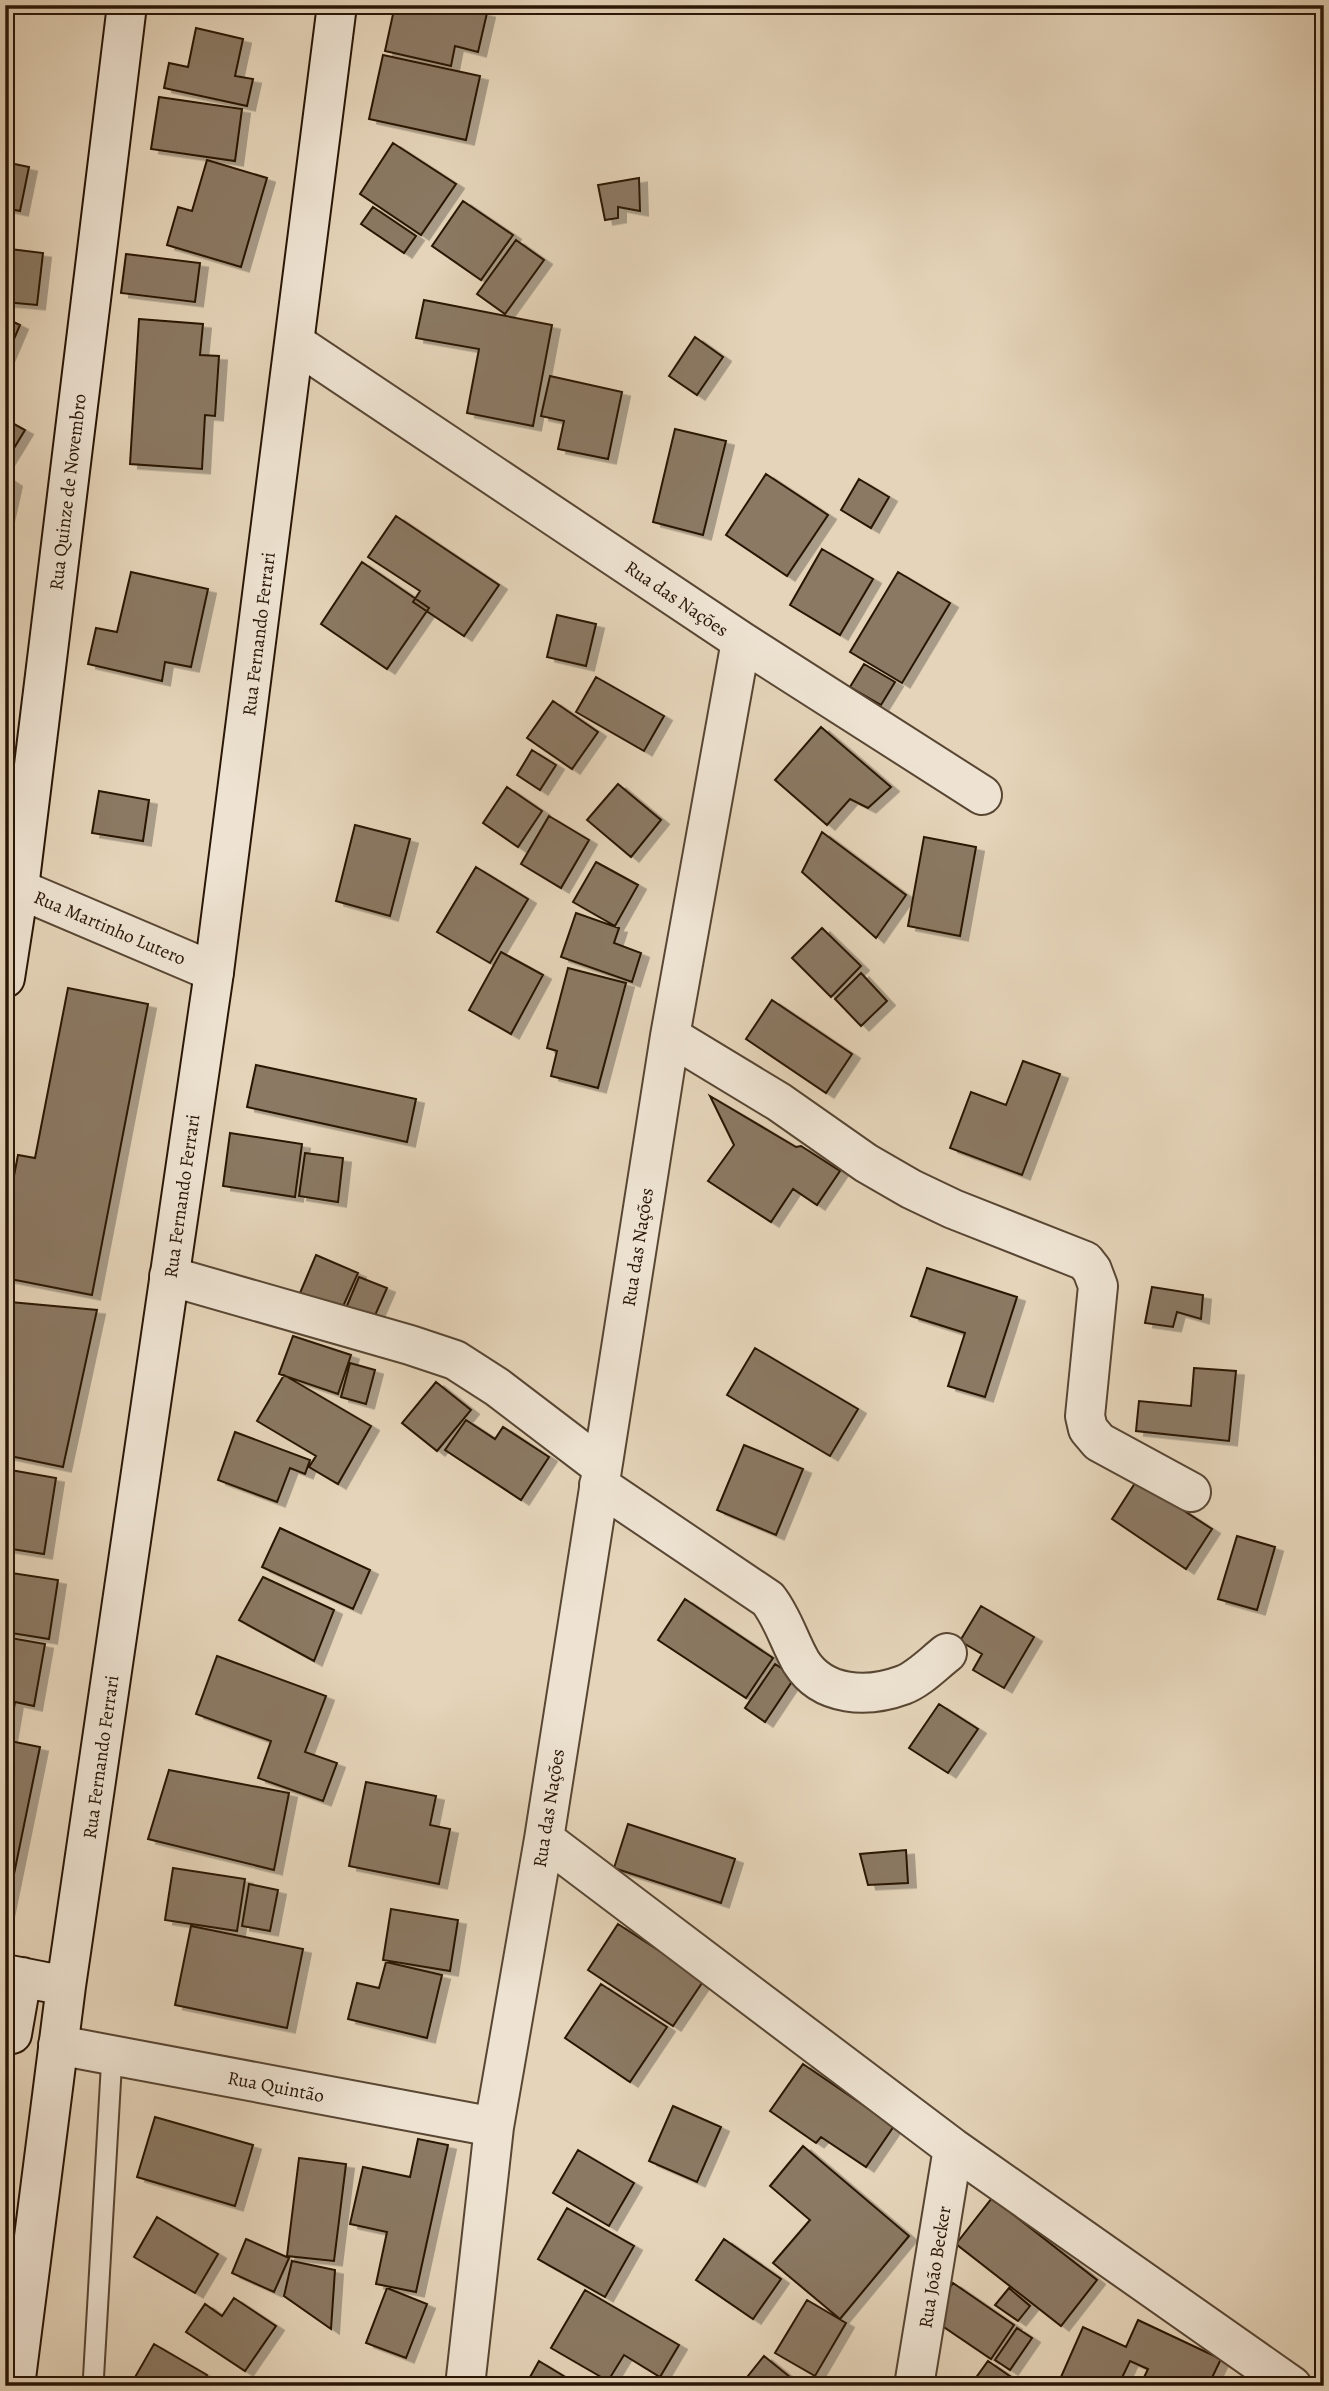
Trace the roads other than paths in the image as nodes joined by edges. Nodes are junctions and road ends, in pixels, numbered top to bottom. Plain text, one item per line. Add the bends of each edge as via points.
1 (127, 5) edge
2 (337, 5) edge
3 (295, 343) junction
4 (741, 640) junction
5 (982, 795) dead end
6 (12, 886) edge
7 (214, 972) junction
8 (5, 978) edge
9 (670, 1036) junction
10 (169, 1276) junction
11 (600, 1476) junction
12 (1191, 1492) dead end
13 (947, 1653) dead end
14 (544, 1839) junction
15 (13, 1976) edge
16 (66, 1986) junction
17 (9, 2034) edge
18 (58, 2045) junction
19 (112, 2055) junction
20 (494, 2127) junction
21 (953, 2148) junction
22 (15, 2386) edge
23 (93, 2386) edge
24 (465, 2386) edge
25 (915, 2386) edge
26 (1292, 2386) edge

1 - 6 street, Rua Quinze de Novembro
2 - 3 street, Rua Fernando Ferrari
3 - 4 street, Rua das Nações
3 - 7 street, Rua Fernando Ferrari
4 - 5 street
4 - 9 street, Rua das Nações
6 - 7 street, Rua Martinho Lutero
6 - 8 street, Rua Quinze de Novembro
7 - 10 street, Rua Fernando Ferrari
9 - 11 street, Rua das Nações
9 - 12 street via 911,1189 1085,1261 1097,1286 1085,1416 1088,1429 1099,1441
10 - 11 street via 454,1360 498,1387
10 - 16 street, Rua Fernando Ferrari
11 - 13 street via 768,1599 802,1663 818,1681 835,1690 860,1693 905,1685
11 - 14 street, Rua das Nações
14 - 20 street, Rua das Nações
14 - 21 street
15 - 16 street
15 - 17 street
16 - 18 street, Rua Fernando Ferrari
17 - 18 street, Rua Quintão
18 - 19 street, Rua Quintão
18 - 22 street, Rua Fernando Ferrari
19 - 20 street, Rua Quintão
19 - 23 lane
20 - 24 street, Rua das Nações
21 - 25 street, Rua João Becker
21 - 26 street

